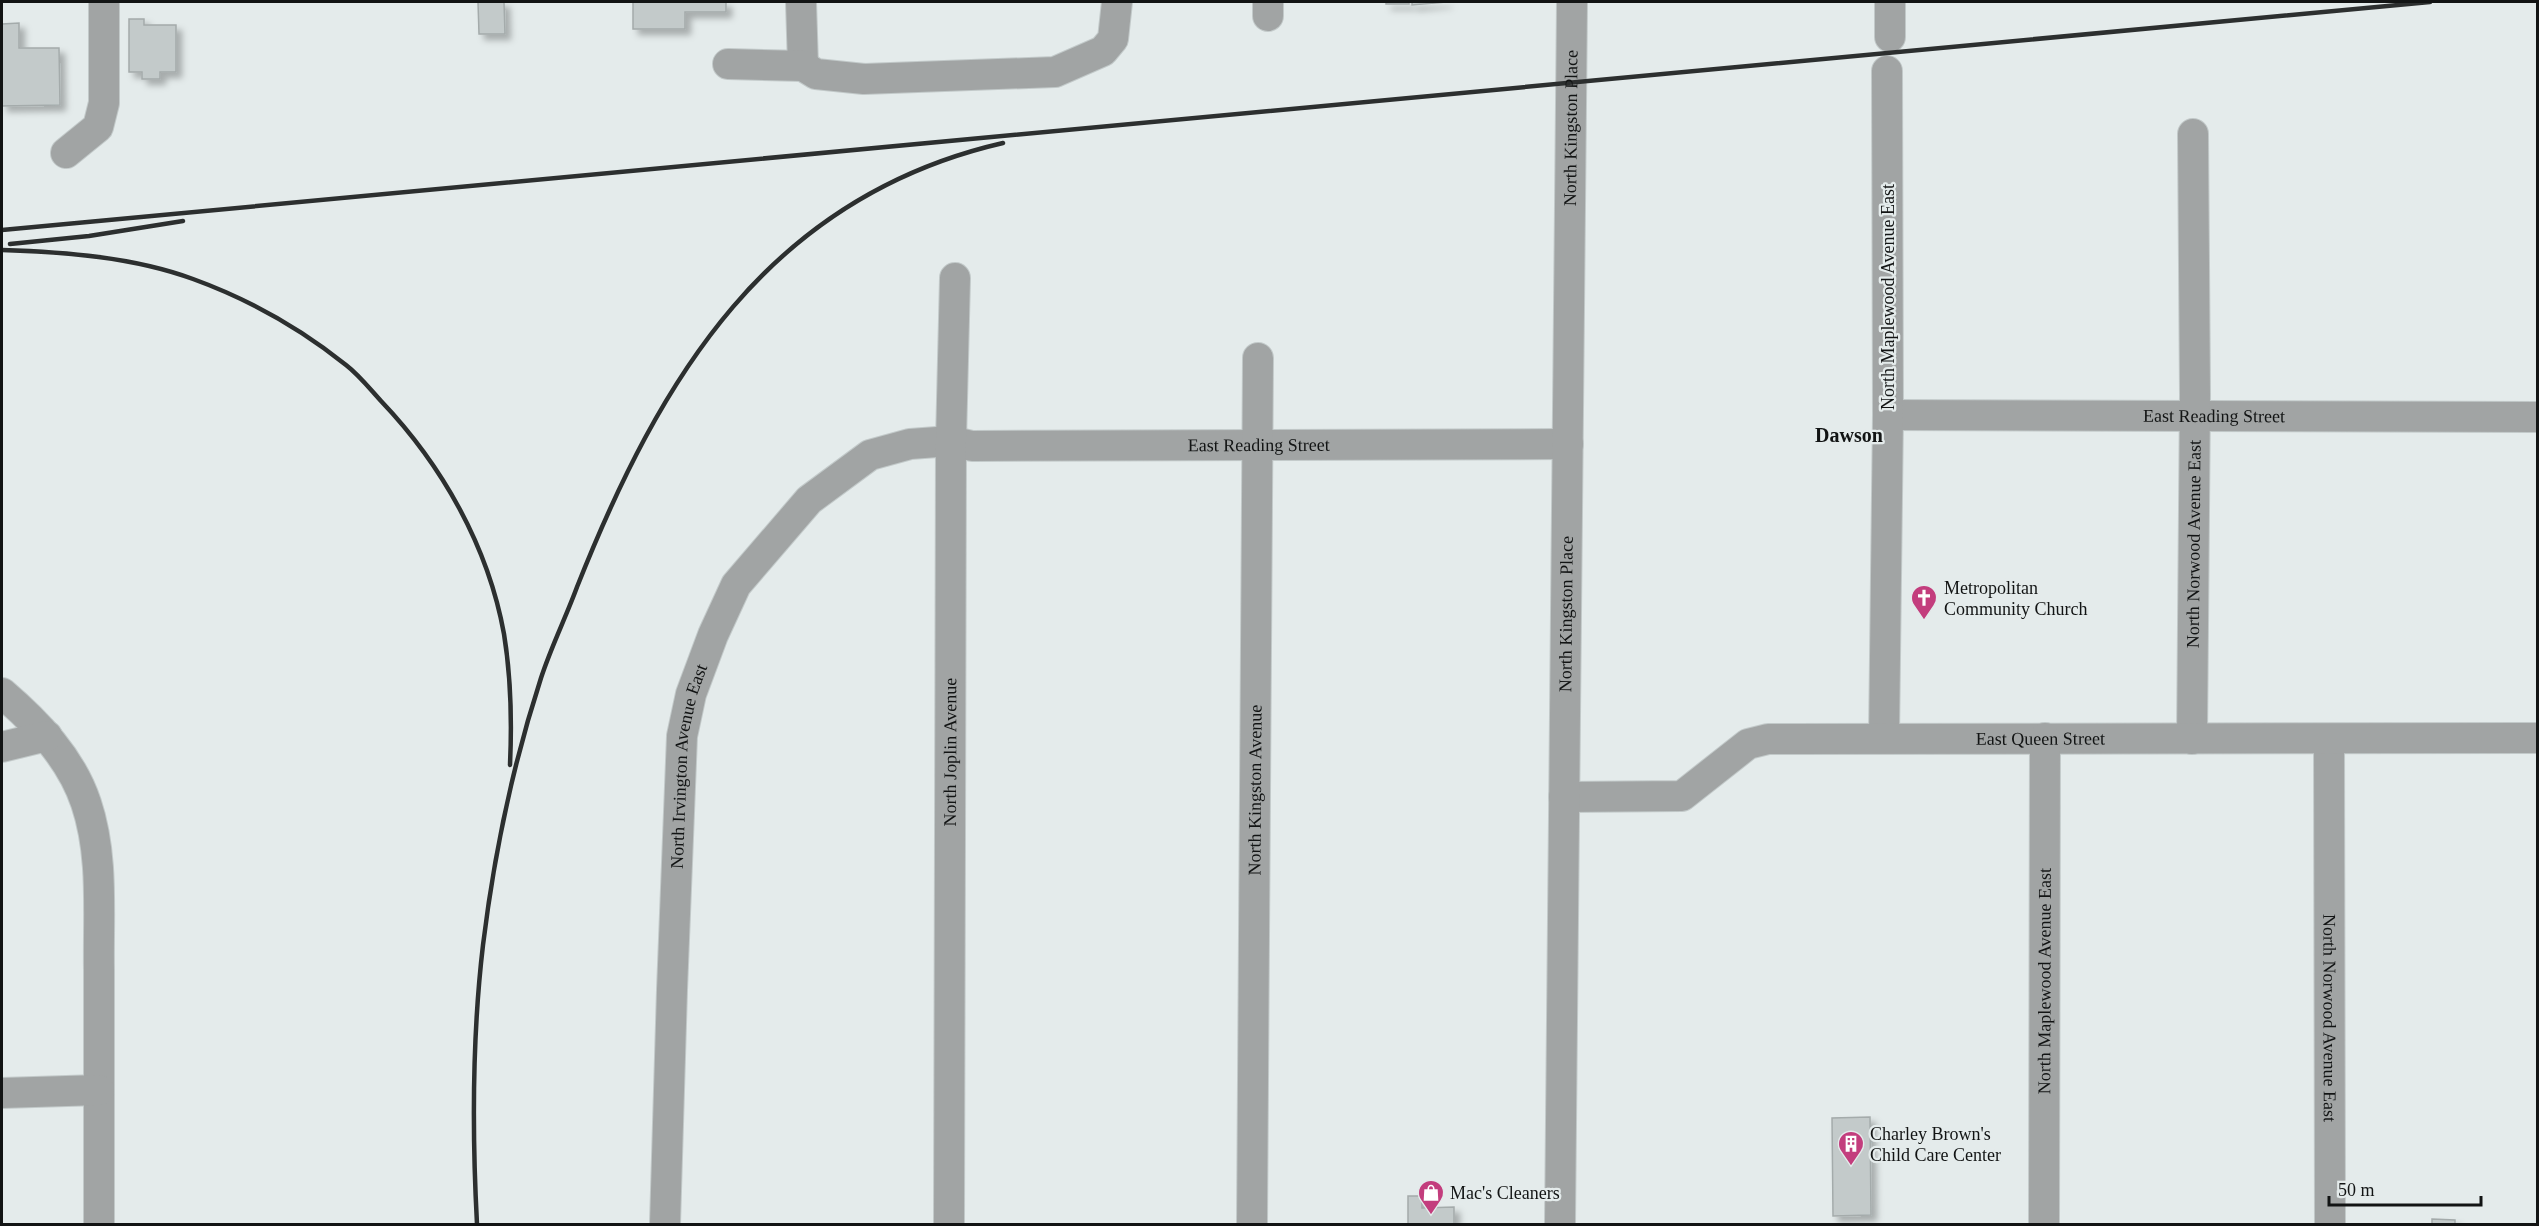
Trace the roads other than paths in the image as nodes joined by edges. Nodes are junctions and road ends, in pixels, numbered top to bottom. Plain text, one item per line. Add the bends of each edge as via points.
1 (104, 2) edge
2 (801, 2) edge
3 (1117, 2) edge
4 (1572, 2) edge
5 (1890, 2) edge
6 (1890, 37) dead end
7 (728, 64) dead end
8 (803, 66) junction
9 (1887, 71) dead end
10 (2193, 134) dead end
11 (66, 153) dead end
12 (955, 278) dead end
13 (1258, 358) dead end
14 (1888, 415) junction
15 (2194, 417) junction
16 (2538, 417) edge
17 (951, 441) junction
18 (1568, 444) junction
19 (1259, 445) junction
20 (2, 693) edge
21 (47, 736) junction
22 (1884, 738) junction
23 (2045, 738) junction
24 (2538, 738) edge
25 (2192, 739) junction
26 (2329, 739) junction
27 (2, 747) edge
28 (1564, 797) junction
29 (99, 1090) junction
30 (2, 1093) edge
31 (99, 1224) edge
32 (665, 1224) edge
33 (949, 1224) edge
34 (1252, 1224) edge
35 (1560, 1224) edge
36 (2044, 1224) edge
37 (2330, 1224) edge

1 - 11 street via 104,103 98,127
2 - 8 street
3 - 8 street via 1113,39 1103,51 1055,72 864,79 816,74
4 - 18 street, North Kingston Place
5 - 6 street
7 - 8 street
9 - 14 street, North Maplewood Avenue East
10 - 15 street, North Norwood Avenue East
12 - 17 street, North Joplin Avenue
13 - 19 street, North Kingston Avenue
14 - 15 street, East Reading Street
14 - 22 street, North Maplewood Avenue East
15 - 16 street, East Reading Street
15 - 25 street, North Norwood Avenue East
17 - 19 street, East Reading Street via 972,446
17 - 32 street, North Irvington Avenue East via 910,444 870,456 809,500 736,585 713,635 682,736
17 - 33 street, North Joplin Avenue
18 - 19 street, East Reading Street
18 - 28 street, North Kingston Place
19 - 34 street, North Kingston Avenue
20 - 21 street
21 - 27 street
21 - 29 street via 79,787 95,845
22 - 23 street, East Queen Street
22 - 28 street, East Queen Street via 1760,739 1748,744 1682,796
23 - 25 street, East Queen Street
23 - 36 street, North Maplewood Avenue East
24 - 26 street, East Queen Street
25 - 26 street, East Queen Street
26 - 37 street, North Norwood Avenue East
28 - 35 street, North Kingston Place
29 - 30 street
29 - 31 street

